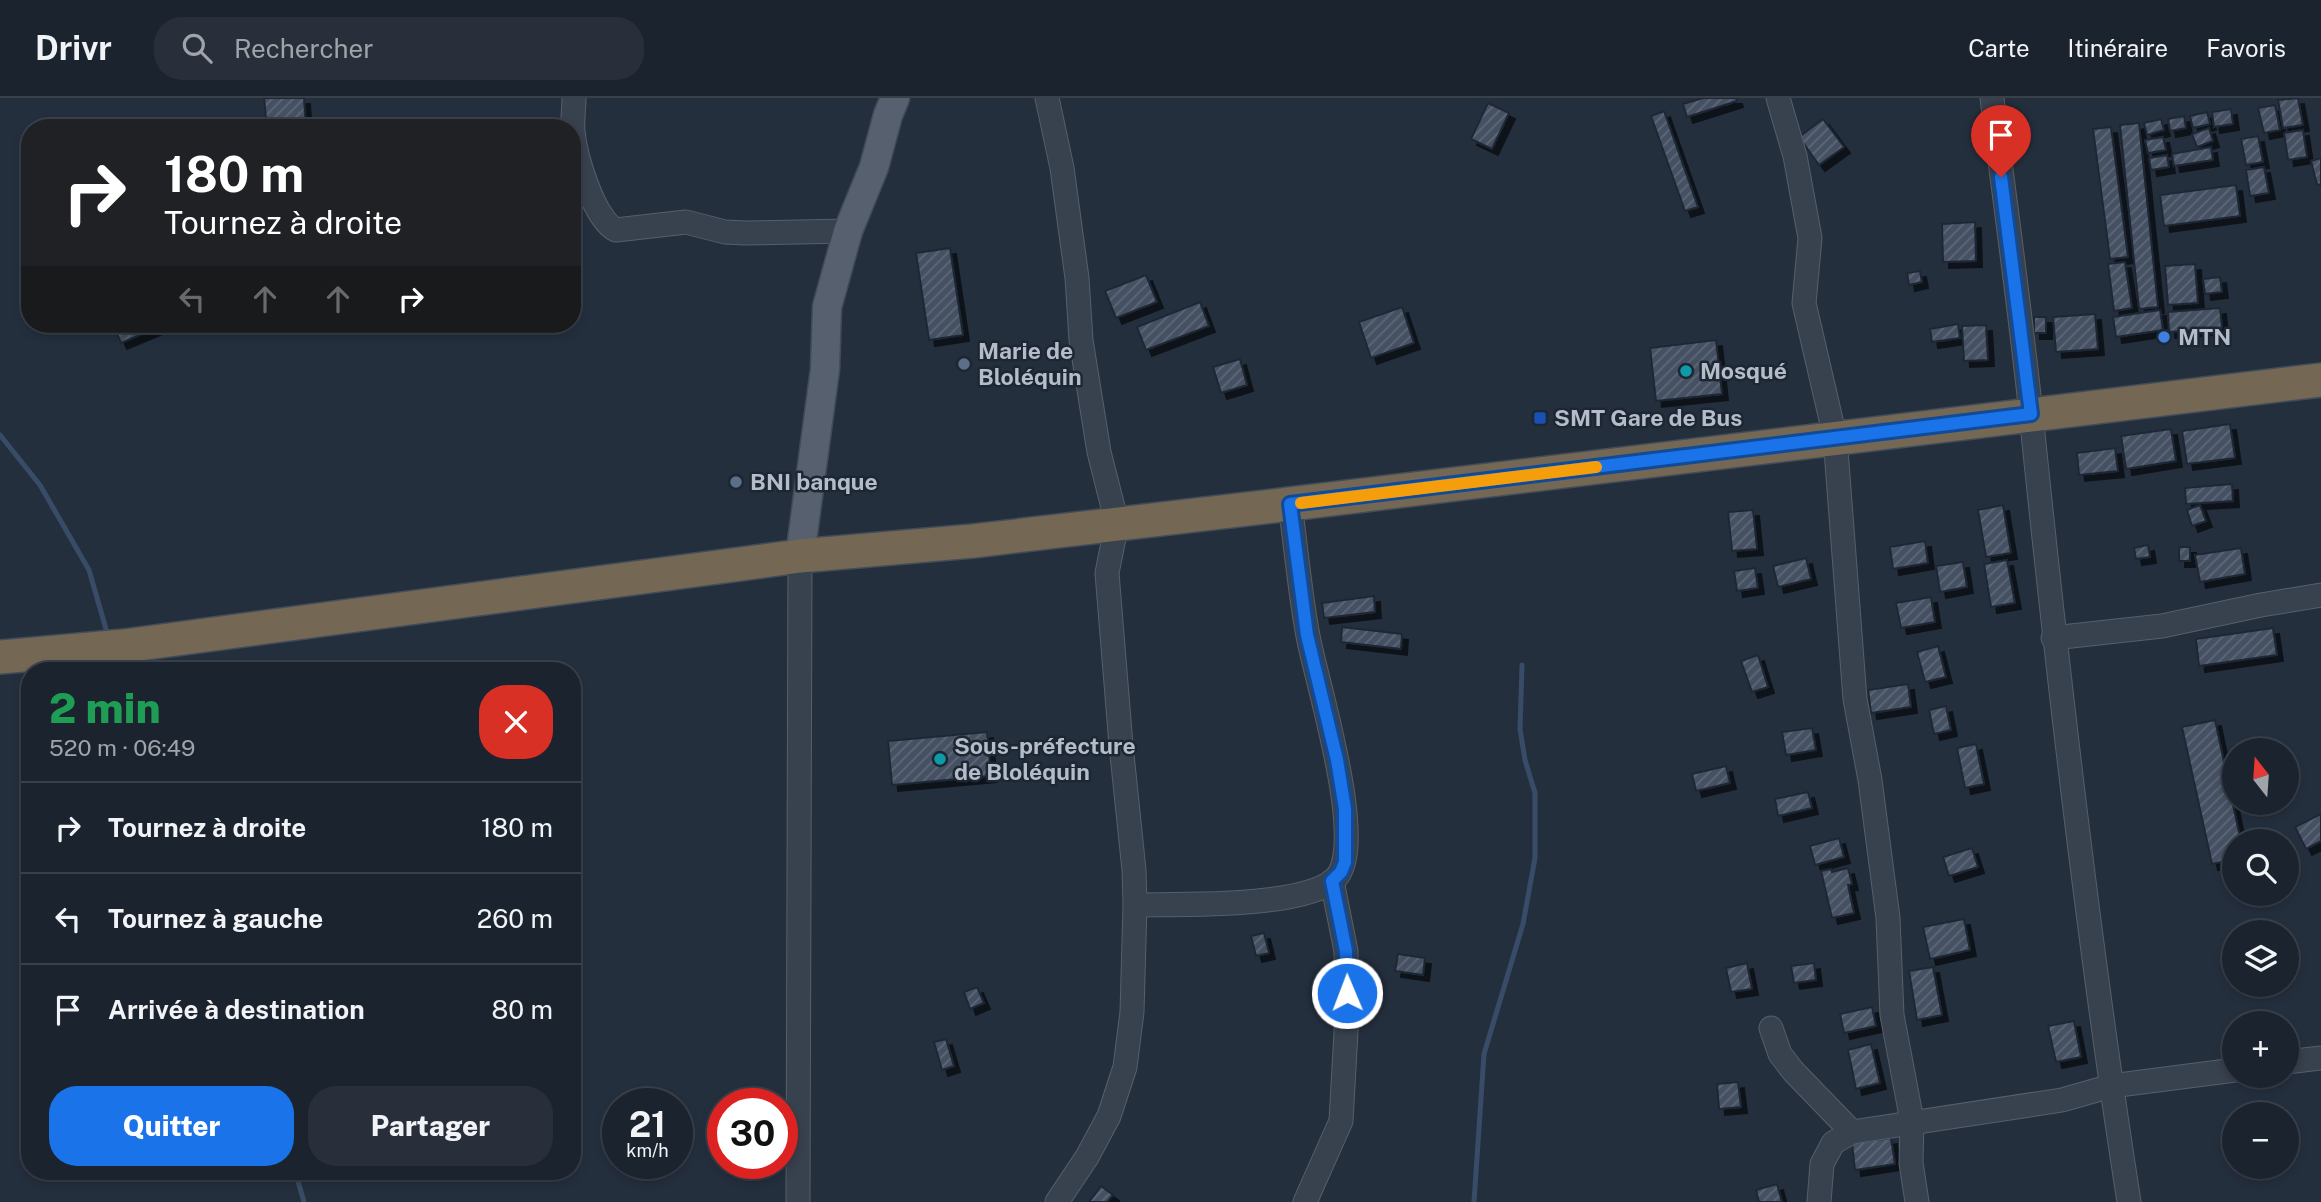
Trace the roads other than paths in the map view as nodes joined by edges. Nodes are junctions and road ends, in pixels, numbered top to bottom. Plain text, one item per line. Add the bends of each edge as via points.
1 (574, 98) edge
2 (895, 98) edge
3 (1047, 98) edge
4 (1779, 98) edge
5 (1992, 98) edge
6 (573, 119) edge
7 (581, 164) edge
8 (848, 231) junction
9 (2321, 380) edge
10 (2031, 414) junction
11 (1835, 437) junction
12 (1290, 504) junction
13 (1117, 523) junction
14 (800, 556) junction
15 (2321, 595) edge
16 (2053, 639) junction
17 (0, 657) edge
18 (1332, 881) junction
19 (1135, 905) junction
20 (1771, 1028) dead end
21 (2321, 1058) edge
22 (2299, 1061) edge
23 (2222, 1072) edge
24 (2111, 1086) junction
25 (1912, 1121) junction
26 (1852, 1132) junction
27 (798, 1202) edge
28 (1057, 1202) edge
29 (1305, 1202) edge
30 (1819, 1202) edge
31 (1917, 1202) edge
32 (2129, 1202) edge

1 - 6 street
2 - 8 main road
3 - 13 street via 1062,168 1081,341 1099,452
4 - 11 street via 1810,238 1804,303
5 - 10 street
7 - 8 street via 598,213 616,230 686,222 725,232
8 - 14 main road via 827,307 825,369
9 - 10 highway
10 - 11 highway
10 - 16 street
11 - 12 highway
11 - 25 street via 1856,699 1888,918 1892,1015
12 - 13 highway
12 - 18 street via 1307,635 1345,809 1345,862
13 - 14 highway
13 - 19 street via 1107,573
14 - 17 highway via 124,646
14 - 27 street
15 - 16 street via 2162,626
16 - 24 street
18 - 19 street via 1290,897 1258,901
18 - 29 street via 1346,951 1342,1121
19 - 28 street via 1132,1012 1125,1067 1109,1116
20 - 26 street via 1780,1054 1793,1071
21 - 22 street
23 - 24 street
24 - 25 street via 2062,1100
24 - 32 street
25 - 26 street
25 - 31 street via 1911,1163
26 - 30 street via 1833,1143 1822,1164

